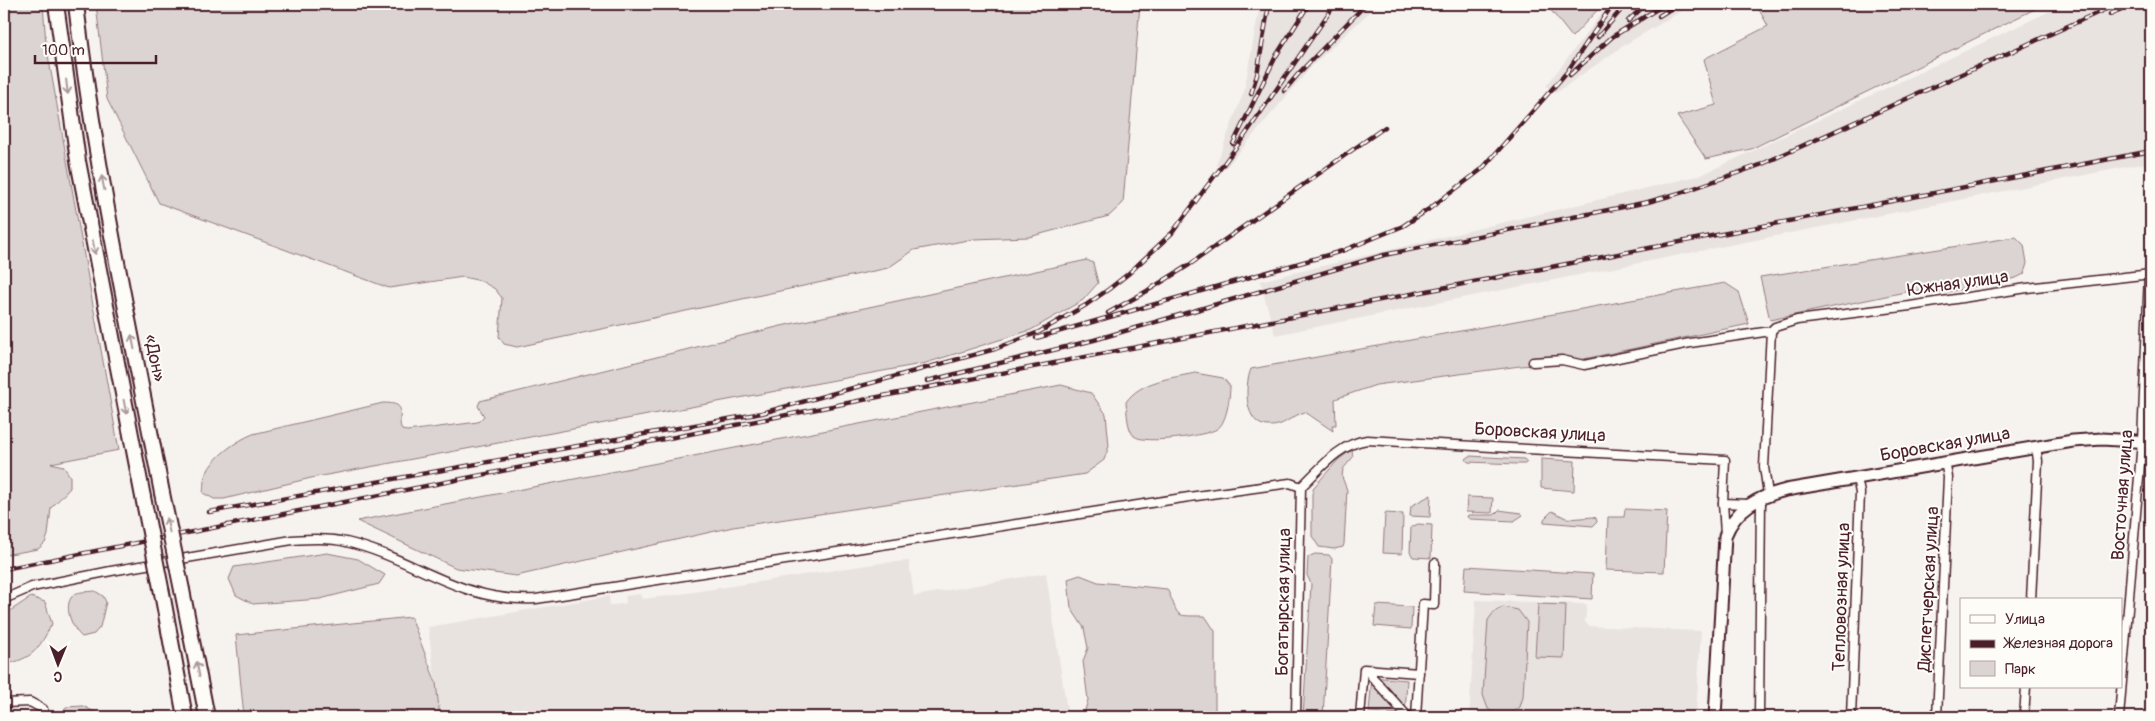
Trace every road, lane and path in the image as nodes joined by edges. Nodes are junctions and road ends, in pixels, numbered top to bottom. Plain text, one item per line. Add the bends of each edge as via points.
1 (56, 4) edge
2 (76, 4) edge
3 (2150, 274) edge
4 (1771, 331) junction
5 (1533, 362) dead end
6 (2146, 442) edge
7 (2036, 446) junction
8 (1945, 462) junction
9 (1857, 478) junction
10 (1301, 487) junction
11 (1765, 496) junction
12 (1723, 503) junction
13 (1749, 504) junction
14 (1725, 536) junction
15 (1435, 562) dead end
16 (2030, 598) edge
17 (4, 599) edge
18 (1372, 669) junction
19 (1419, 673) junction
20 (2122, 686) edge
21 (2026, 688) edge
22 (2122, 688) edge
23 (4, 703) edge
24 (45, 717) edge
25 (185, 717) edge
26 (207, 717) edge
27 (1296, 717) edge
28 (1360, 717) edge
29 (1408, 717) edge
30 (1416, 717) edge
31 (1715, 717) edge
32 (1759, 717) edge
33 (1851, 717) edge
34 (1937, 717) edge
35 (2024, 717) edge
36 (2119, 717) edge

1 -> 25 highway, bridge via 78,161
26 -> 2 highway, «Дон», bridge via 98,159
3 - 4 street, Южная улица via 1797,320
3 - 6 street, Восточная улица
4 - 5 street, Южная улица via 1584,365 1562,360
4 - 11 street
6 - 7 street, Боровская улица via 2082,440
6 - 20 street, Восточная улица
7 - 8 street, Боровская улица
7 - 16 street via 2038,461
8 - 9 street, Боровская улица
8 - 34 street, Диспетчерская улица via 1948,477
9 - 11 street, Боровская улица
9 - 33 street, Тепловозная улица via 1860,493
10 - 12 street, Боровская улица via 1342,448 1367,440 1725,460
10 - 17 street via 1290,484 1189,497 514,600 457,587 346,542 319,539 292,540 111,570 32,587
10 - 27 street, Богатырская улица
11 - 13 street, Боровская улица
11 - 32 street
12 - 13 street
12 - 14 street
13 - 14 street, Боровская улица
14 - 31 street
15 - 19 street via 1434,605 1423,604
18 - 19 street
18 - 28 street via 1364,669
18 - 29 street via 1372,677
19 - 30 street
21 - 35 street
22 - 36 street, Восточная улица
23 - 24 street via 30,702 43,709

